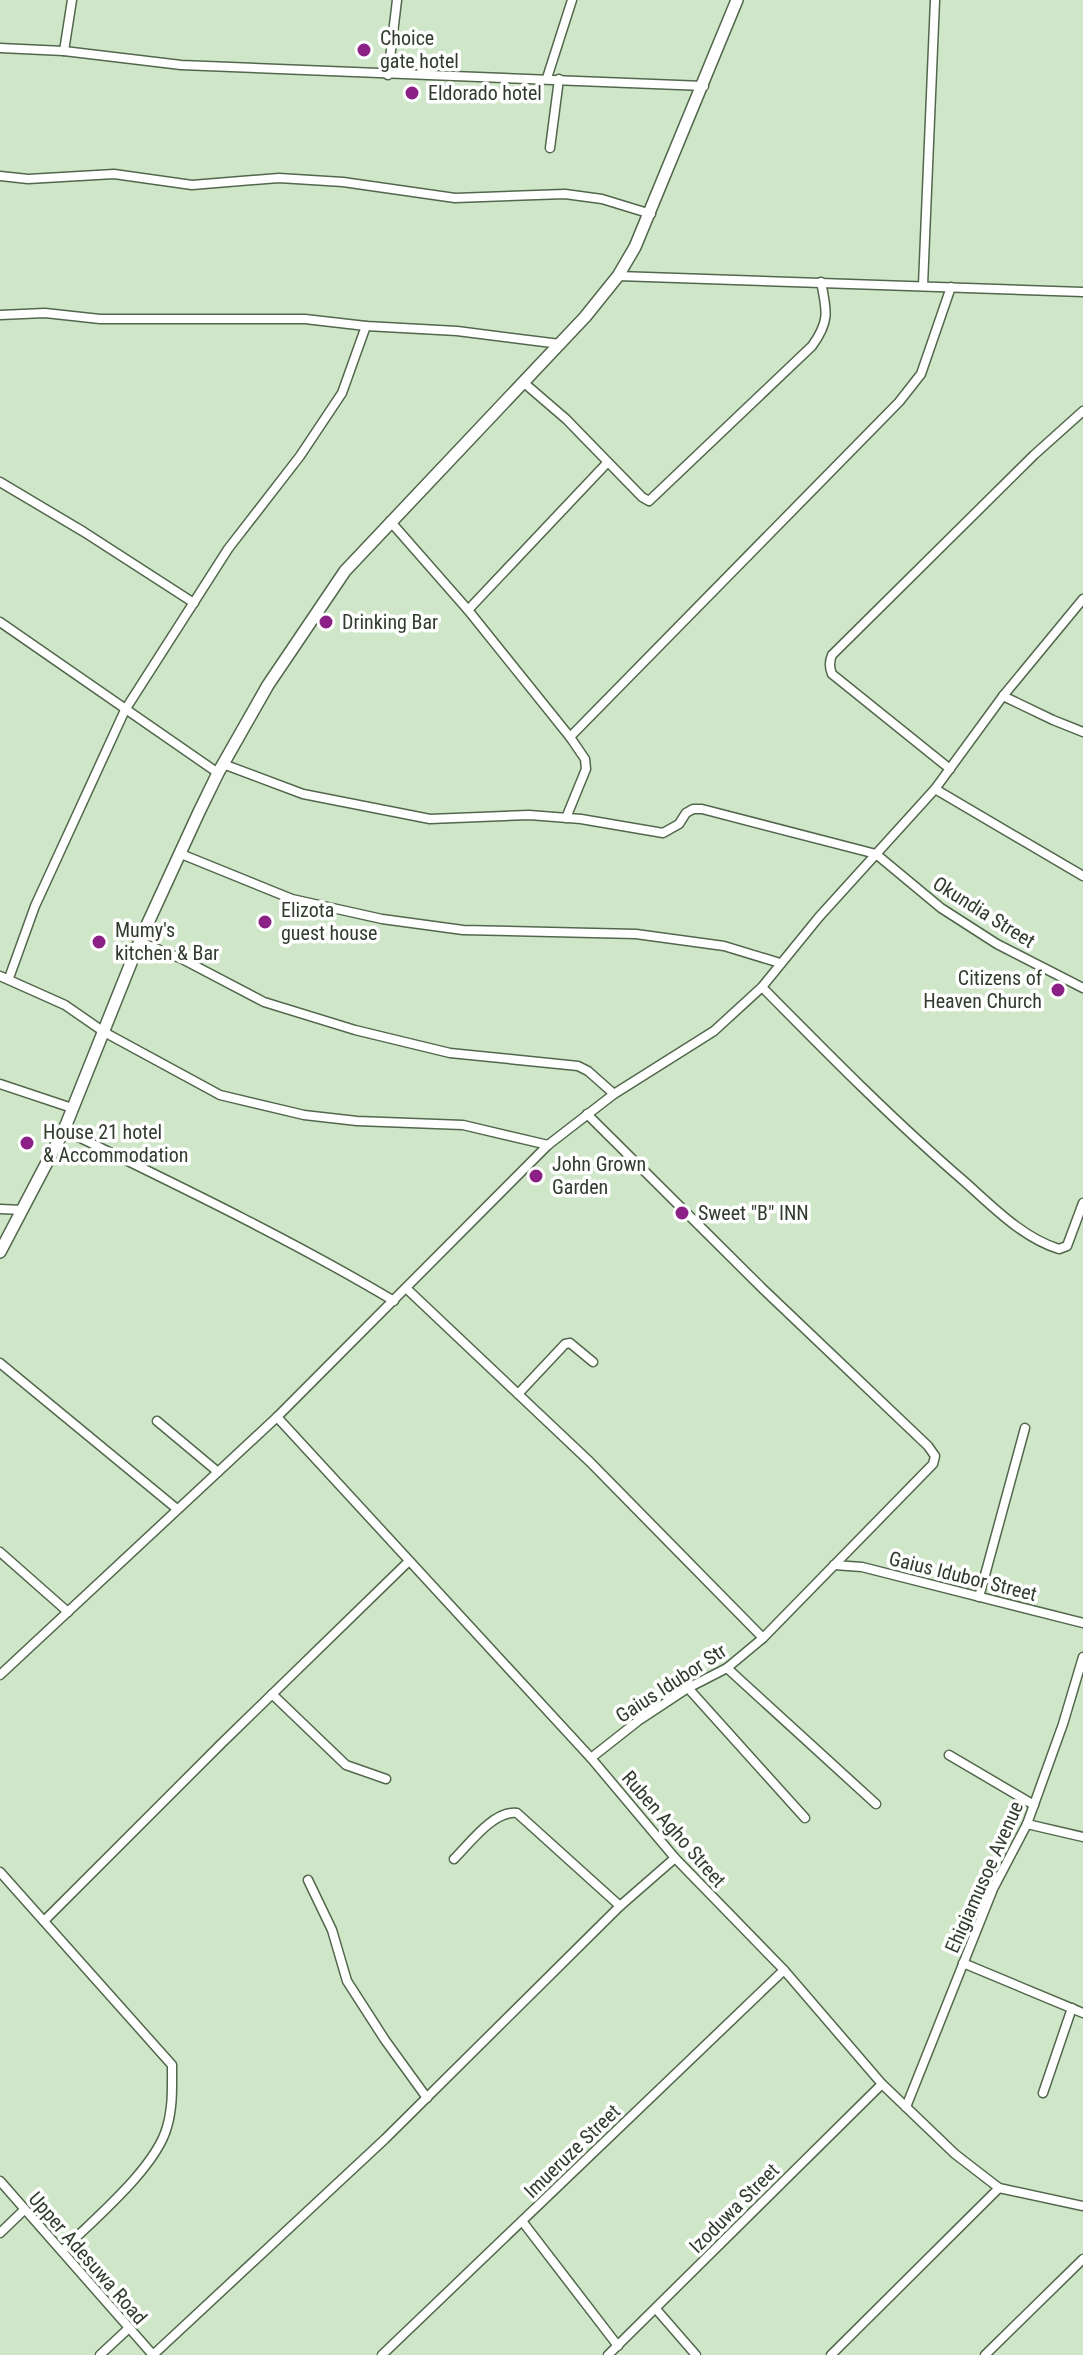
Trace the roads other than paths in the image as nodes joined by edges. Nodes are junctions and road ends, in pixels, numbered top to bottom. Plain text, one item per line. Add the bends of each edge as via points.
1 (72, 0) edge
2 (397, 0) edge
3 (572, 0) edge
4 (737, 0) edge
5 (935, 0) edge
6 (0, 48) edge
7 (64, 51) junction
8 (388, 75) junction
9 (547, 78) junction
10 (559, 79) junction
11 (704, 86) junction
12 (550, 148) dead end
13 (0, 176) edge
14 (651, 214) junction
15 (618, 276) junction
16 (821, 282) junction
17 (923, 285) junction
18 (951, 287) junction
19 (1083, 292) edge
20 (0, 315) edge
21 (366, 326) junction
22 (560, 344) junction
23 (523, 382) junction
24 (1083, 411) edge
25 (607, 463) junction
26 (0, 482) edge
27 (390, 521) junction
28 (1083, 599) edge
29 (194, 603) junction
30 (468, 610) junction
31 (0, 622) edge
32 (1003, 696) junction
33 (125, 710) junction
34 (1082, 729) edge
35 (570, 737) junction
36 (221, 768) junction
37 (950, 769) junction
38 (935, 789) junction
39 (566, 818) junction
40 (181, 854) junction
41 (876, 854) junction
42 (1083, 876) edge
43 (140, 942) junction
44 (780, 963) junction
45 (4, 977) edge
46 (762, 987) junction
47 (1083, 988) edge
48 (104, 1032) junction
49 (0, 1084) edge
50 (614, 1094) junction
51 (72, 1108) junction
52 (587, 1114) junction
53 (64, 1130) junction
54 (548, 1145) junction
55 (1083, 1203) edge
56 (0, 1209) edge
57 (23, 1210) junction
58 (0, 1252) edge
59 (407, 1289) junction
60 (394, 1301) junction
61 (593, 1362) dead end
62 (0, 1363) edge
63 (518, 1394) junction
64 (277, 1417) junction
65 (157, 1421) dead end
66 (1025, 1428) dead end
67 (218, 1472) junction
68 (177, 1509) junction
69 (0, 1552) edge
70 (409, 1561) junction
71 (834, 1565) junction
72 (979, 1597) junction
73 (68, 1612) junction
74 (1083, 1623) edge
75 (763, 1638) junction
76 (1083, 1657) edge
77 (727, 1668) junction
78 (0, 1675) edge
79 (688, 1688) junction
80 (272, 1694) junction
81 (949, 1755) dead end
82 (591, 1758) junction
83 (386, 1779) dead end
84 (876, 1804) dead end
85 (1034, 1805) junction
86 (805, 1818) dead end
87 (1027, 1824) junction
88 (1083, 1837) edge
89 (675, 1858) junction
90 (454, 1859) dead end
91 (0, 1872) edge
92 (308, 1880) dead end
93 (620, 1906) junction
94 (44, 1921) junction
95 (963, 1963) junction
96 (784, 1970) junction
97 (1072, 2008) junction
98 (1083, 2013) edge
99 (882, 2084) junction
100 (1043, 2093) dead end
101 (427, 2098) junction
102 (906, 2107) junction
103 (0, 2181) edge
104 (999, 2188) junction
105 (1083, 2206) edge
106 (24, 2210) junction
107 (522, 2221) junction
108 (0, 2233) edge
109 (62, 2251) junction
110 (1083, 2259) edge
111 (656, 2309) junction
112 (129, 2328) junction
113 (618, 2346) junction
114 (100, 2355) edge
115 (153, 2355) edge
116 (382, 2355) edge
117 (608, 2355) edge
118 (696, 2355) edge
119 (831, 2355) edge
120 (985, 2355) edge

1 - 7 street
2 - 8 street
3 - 9 street
4 - 11 street
5 - 17 street
6 - 7 street
7 - 8 street via 181,65
8 - 9 street
9 - 10 street
10 - 11 street
10 - 12 street
11 - 14 street
13 - 14 street via 114,174 192,185 279,178 455,198 565,194
14 - 15 street
15 - 16 street
15 - 22 street
16 - 17 street
16 - 25 street via 827,313 812,346 657,495 649,501 642,497
17 - 18 street
18 - 19 street
18 - 35 street via 921,374 899,402
20 - 21 street via 305,319
21 - 22 street
21 - 29 street via 342,393
22 - 23 street
23 - 25 street
23 - 27 street
24 - 37 street via 830,659 832,674
25 - 30 street
26 - 29 street
27 - 30 street
27 - 36 street via 321,603
28 - 32 street
29 - 33 street
30 - 35 street
31 - 33 street
32 - 34 street
32 - 37 street
33 - 36 street
33 - 45 street
35 - 39 street via 586,769
36 - 39 street via 303,794 430,819
36 - 40 street
37 - 38 street
38 - 41 street
38 - 42 street
39 - 41 street via 663,833 686,813 702,809
40 - 43 street
40 - 44 street via 292,899 382,919 463,930 636,934 724,946
41 - 44 street
41 - 47 street, Okundia Street via 941,908
43 - 48 street
43 - 50 street via 264,1002 450,1053 578,1066
44 - 46 street
45 - 48 street via 65,1005
46 - 50 street via 714,1031
46 - 55 street via 899,1126 1036,1240 1059,1249 1067,1246
48 - 51 street
48 - 54 street via 220,1095 255,1105 357,1121 463,1125
49 - 51 street
50 - 52 street
51 - 53 street
52 - 54 street
52 - 71 street, Gaius Idubor Str via 933,1451 933,1464
53 - 57 street
53 - 60 street
54 - 59 street
56 - 57 street
57 - 58 street
59 - 60 street
59 - 63 street
60 - 64 street
61 - 63 street via 565,1344
62 - 68 street
63 - 75 street
64 - 67 street
64 - 70 street, Ruben Agho Street
65 - 67 street
66 - 72 street
67 - 68 street
68 - 73 street
69 - 73 street
70 - 80 street
70 - 82 street, Ruben Agho Street
71 - 72 street, Gaius Idubor Street via 862,1567
71 - 75 street, Gaius Idubor Str
72 - 74 street, Gaius Idubor Street
73 - 78 street
75 - 77 street, Gaius Idubor Str
76 - 85 street, Ehigiamusoe Avenue
77 - 79 street, Gaius Idubor Str
77 - 84 street
79 - 82 street, Gaius Idubor Str
79 - 86 street
80 - 83 street via 346,1765
80 - 94 street
81 - 85 street
82 - 89 street, Ruben Agho Street
85 - 87 street, Ehigiamusoe Avenue
87 - 88 street
87 - 95 street, Ehigiamusoe Avenue
89 - 93 street
89 - 96 street, Ruben Agho Street
90 - 93 street via 499,1817 517,1813
91 - 94 street
92 - 101 street via 332,1930 347,1981
93 - 101 street
94 - 109 street via 172,2065 167,2128 155,2156
95 - 97 street
95 - 102 street, Ehigiamusoe Avenue
96 - 99 street, Ruben Agho Street
96 - 107 street, Imueruze Street
97 - 98 street
97 - 100 street
99 - 102 street, Ruben Agho Street
99 - 111 street, Izoduwa Street
101 - 115 street
102 - 104 street, Ruben Agho Street
103 - 106 street, Upper Adesuwa Road
104 - 105 street, Ruben Agho Street
104 - 119 street
106 - 108 street
106 - 109 street, Upper Adesuwa Road
107 - 113 street
107 - 116 street, Imueruze Street
109 - 112 street, Upper Adesuwa Road
110 - 120 street
111 - 113 street, Izoduwa Street
111 - 118 street
112 - 114 street
112 - 115 street, Upper Adesuwa Road
113 - 117 street, Izoduwa Street

